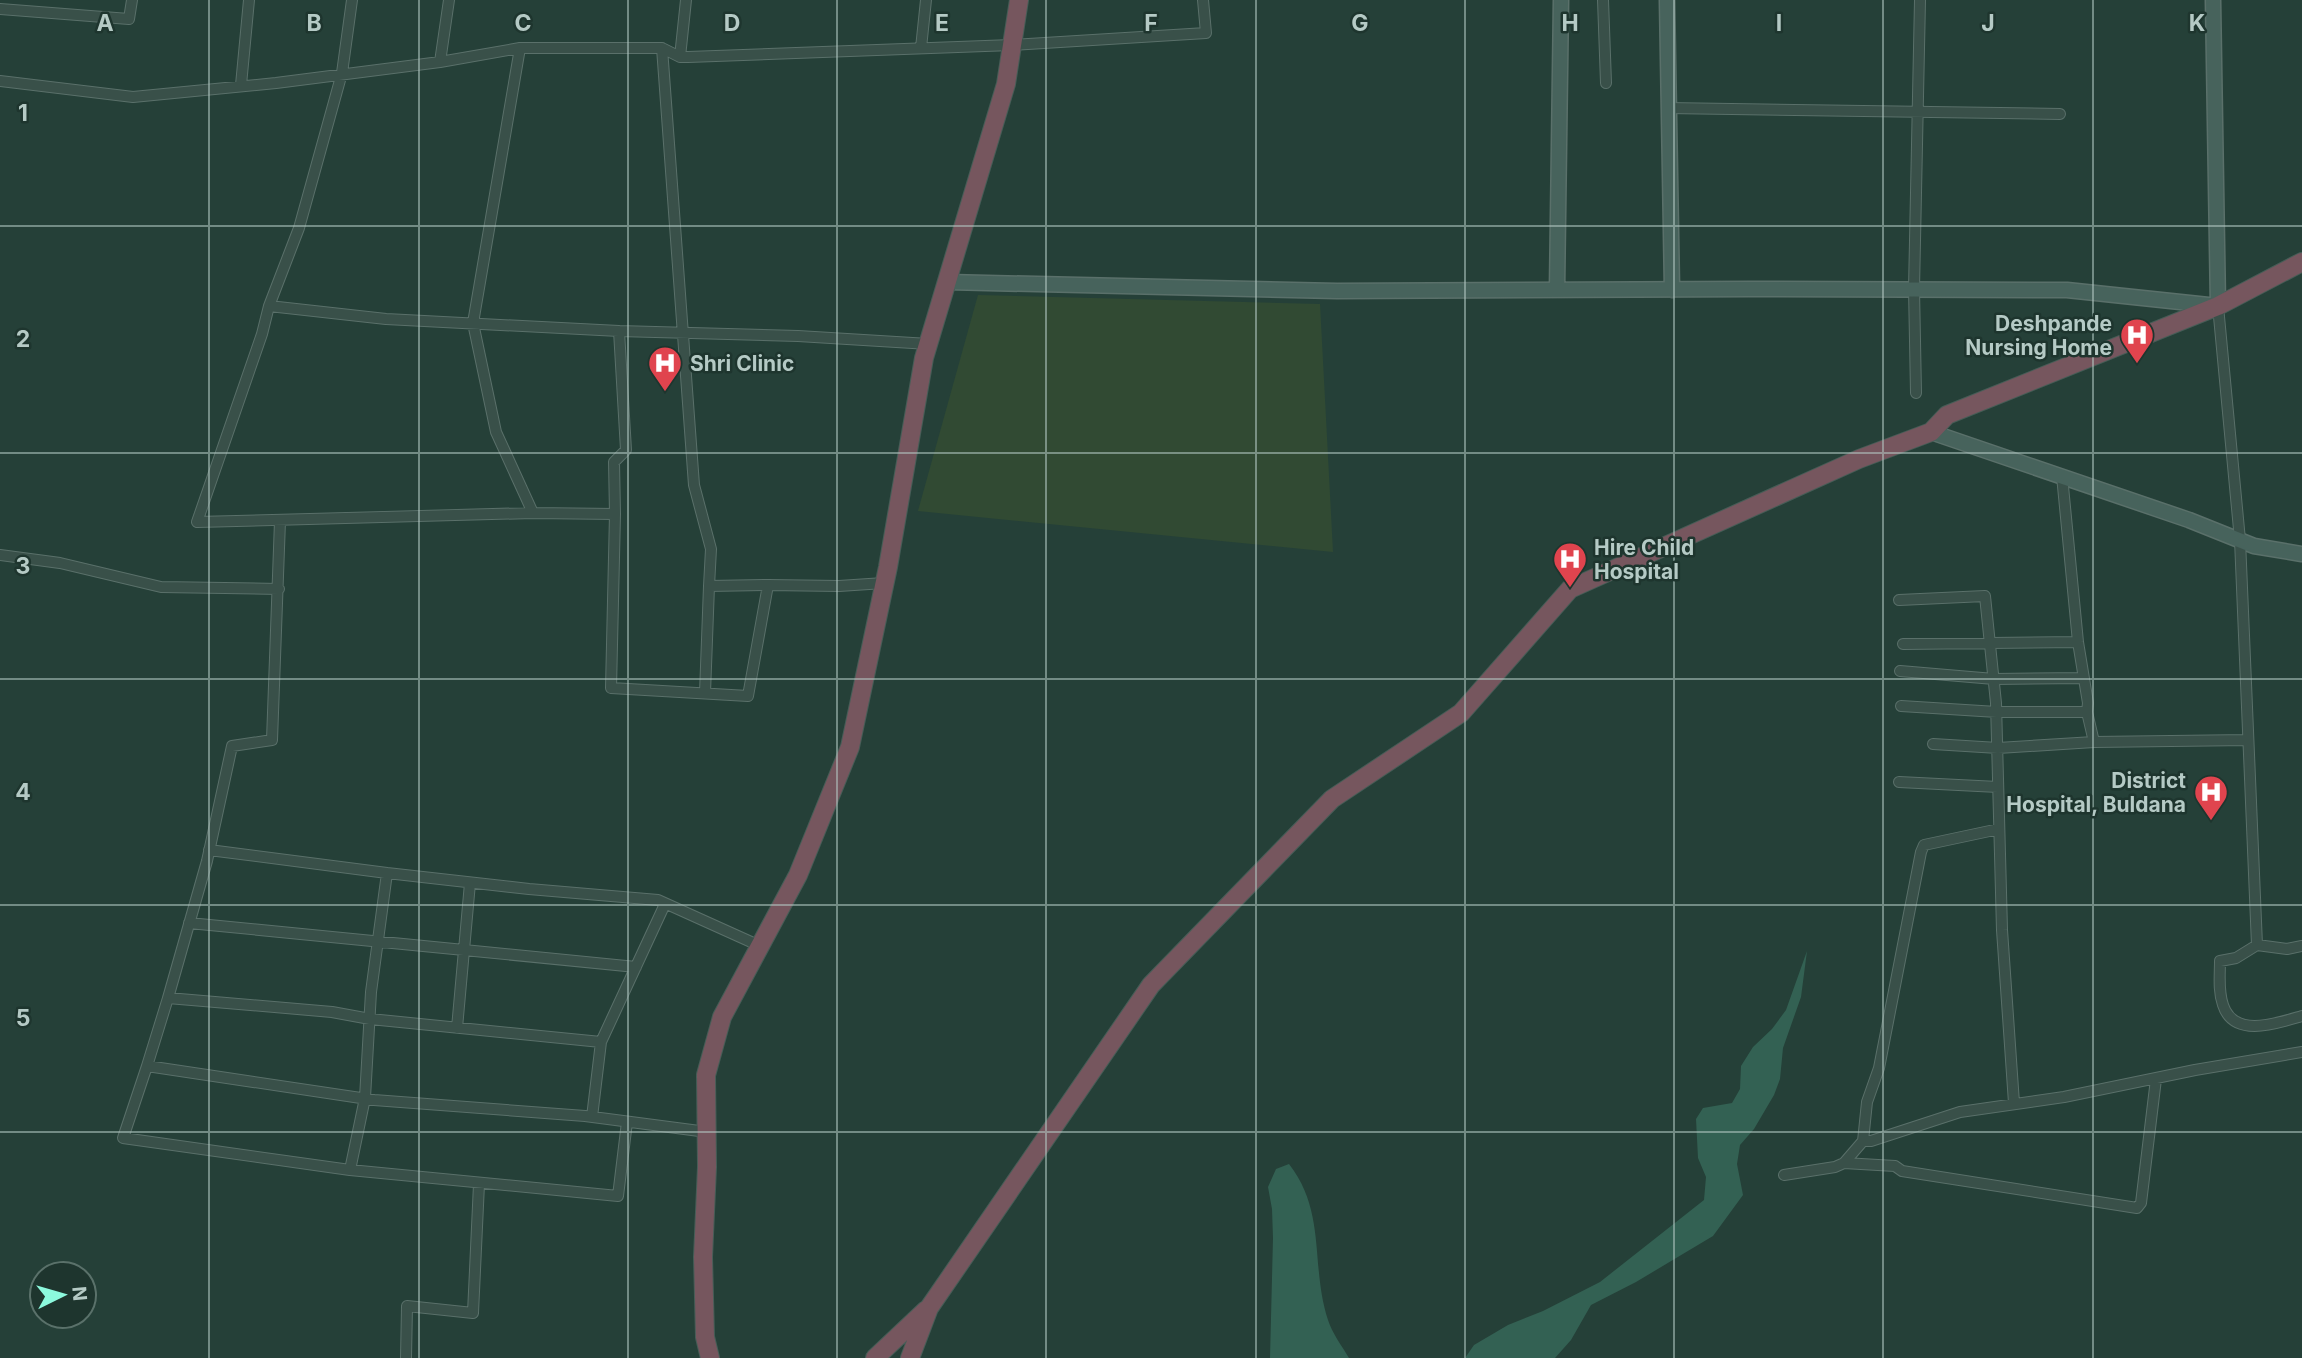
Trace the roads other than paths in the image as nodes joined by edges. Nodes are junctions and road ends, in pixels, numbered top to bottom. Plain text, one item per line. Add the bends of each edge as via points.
1 (132, 0) edge
2 (249, 0) edge
3 (352, 0) edge
4 (449, 0) edge
5 (685, 0) edge
6 (926, 0) edge
7 (1019, 0) edge
8 (1203, 0) edge
9 (1561, 0) edge
10 (1603, 0) edge
11 (1667, 0) edge
12 (1920, 0) edge
13 (2213, 0) edge
14 (0, 9) edge
15 (1012, 46) junction
16 (520, 48) junction
17 (662, 48) junction
18 (921, 48) junction
19 (680, 57) junction
20 (440, 62) junction
21 (342, 73) junction
22 (0, 81) edge
23 (1606, 83) dead end
24 (241, 85) junction
25 (1667, 108) junction
26 (1918, 111) junction
27 (2060, 114) dead end
28 (2302, 262) edge
29 (947, 282) junction
30 (1914, 289) junction
31 (1557, 290) junction
32 (1672, 290) junction
33 (269, 306) junction
34 (2218, 306) junction
35 (473, 323) junction
36 (619, 331) junction
37 (682, 333) junction
38 (929, 344) junction
39 (1916, 393) dead end
40 (1931, 432) junction
41 (2062, 476) junction
42 (533, 513) junction
43 (615, 514) junction
44 (280, 521) junction
45 (2240, 540) junction
46 (2302, 554) edge
47 (0, 555) edge
48 (884, 583) junction
49 (768, 585) junction
50 (709, 586) junction
51 (279, 589) junction
52 (1899, 600) dead end
53 (1990, 642) junction
54 (2078, 642) junction
55 (1903, 644) dead end
56 (1900, 671) dead end
57 (2084, 677) junction
58 (1994, 679) junction
59 (705, 693) junction
60 (1901, 706) dead end
61 (1997, 712) junction
62 (2087, 712) junction
63 (2248, 740) junction
64 (2094, 742) junction
65 (1933, 744) dead end
66 (1998, 748) junction
67 (1899, 782) dead end
68 (1998, 787) junction
69 (1999, 829) junction
70 (209, 850) junction
71 (387, 873) junction
72 (470, 883) junction
73 (665, 904) junction
74 (189, 923) junction
75 (378, 943) junction
76 (2257, 945) junction
77 (761, 946) junction
78 (2302, 946) edge
79 (464, 950) junction
80 (636, 967) junction
81 (168, 998) junction
82 (2302, 1016) edge
83 (370, 1019) junction
84 (457, 1028) junction
85 (601, 1042) junction
86 (2302, 1052) edge
87 (147, 1066) junction
88 (2156, 1079) junction
89 (365, 1098) junction
90 (2014, 1103) junction
91 (592, 1117) junction
92 (627, 1122) junction
93 (707, 1132) junction
94 (1863, 1141) junction
95 (1844, 1163) junction
96 (351, 1170) junction
97 (1784, 1175) dead end
98 (479, 1184) junction
99 (929, 1308) junction
100 (406, 1358) edge
101 (710, 1358) edge
102 (875, 1358) edge
103 (909, 1358) edge

1 - 14 street via 129,19
2 - 24 street
3 - 21 street
4 - 20 street
5 - 19 street
6 - 18 street
7 - 15 highway
8 - 15 street via 1206,33
9 - 31 main road
10 - 23 street
11 - 25 main road
12 - 26 street
13 - 34 main road
15 - 18 street
15 - 29 highway via 1006,84
16 - 17 street
16 - 20 street
16 - 35 street
17 - 19 street
17 - 37 street
18 - 19 street
20 - 21 street
21 - 24 street
21 - 33 street via 299,228
22 - 24 street via 133,97
25 - 26 street
25 - 32 main road
26 - 27 street
26 - 30 street
28 - 34 highway
29 - 31 main road via 1337,291
29 - 38 highway
30 - 32 main road
30 - 34 main road via 2067,290
30 - 39 street
31 - 32 main road
33 - 35 street
33 - 44 street via 197,522
34 - 40 highway via 1947,415
34 - 45 street
35 - 36 street
35 - 42 street via 496,432
36 - 37 street
36 - 43 street via 626,450 614,463
37 - 38 street
37 - 50 street via 694,485 711,549
38 - 48 highway
40 - 41 main road
40 - 99 highway via 1859,459 1570,589 1461,713 1332,799 1152,985
41 - 45 main road
41 - 54 street
42 - 43 street
42 - 44 street
43 - 59 street via 611,688
44 - 51 street
45 - 46 main road
45 - 63 street
47 - 51 street via 60,563 161,587
48 - 49 street
48 - 77 highway via 850,747 798,875
49 - 50 street
49 - 59 street via 748,696
50 - 59 street
51 - 70 street via 272,740 232,746
52 - 53 street via 1985,596
53 - 54 street
53 - 55 street
53 - 58 street
54 - 57 street
56 - 58 street
57 - 58 street
57 - 62 street
58 - 61 street
60 - 61 street
61 - 62 street
61 - 66 street
62 - 64 street
63 - 64 street
63 - 76 street
64 - 66 street
65 - 66 street
66 - 68 street
67 - 68 street
68 - 69 street
69 - 90 street
69 - 94 street via 1924,845 1879,1068 1867,1102
70 - 71 street
70 - 74 street
71 - 72 street
71 - 75 street
72 - 73 street
72 - 79 street
73 - 77 street
73 - 80 street
74 - 75 street
74 - 81 street
75 - 79 street
75 - 83 street
76 - 78 street
76 - 82 street via 2236,958 2220,961 2223,1008 2235,1021 2248,1026 2265,1027
77 - 93 highway via 722,1017 706,1075
79 - 80 street
79 - 84 street
80 - 85 street
81 - 83 street
81 - 87 street
83 - 84 street
83 - 89 street
84 - 85 street
85 - 91 street
86 - 88 street
87 - 89 street
87 - 96 street via 123,1138
88 - 90 street
88 - 95 street via 2137,1208 1902,1171 1895,1166
89 - 91 street
89 - 96 street
90 - 94 street via 1960,1112
91 - 92 street
92 - 93 street
92 - 98 street via 618,1196
93 - 101 highway via 702,1256
94 - 95 street
95 - 97 street
96 - 98 street
98 - 100 street via 473,1312 407,1306
99 - 102 highway
99 - 103 highway

